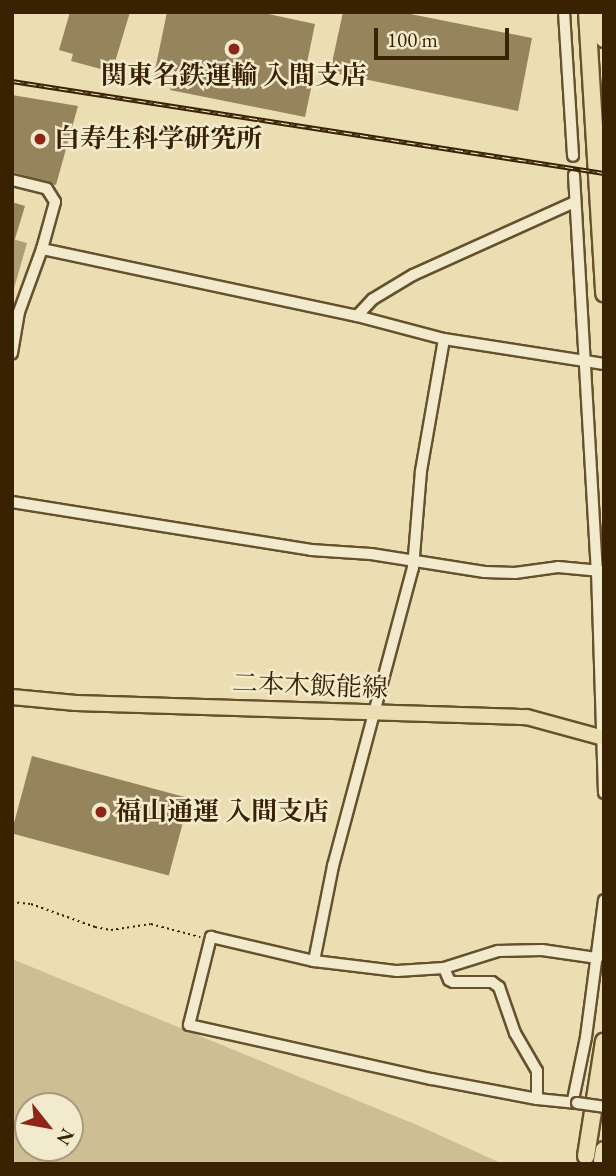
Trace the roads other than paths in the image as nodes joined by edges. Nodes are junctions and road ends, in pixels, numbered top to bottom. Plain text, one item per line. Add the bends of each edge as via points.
1 (564, 12) edge
2 (587, 12) edge
3 (602, 12) edge
4 (604, 39) edge
5 (573, 156) dead end
6 (574, 175) dead end
7 (12, 180) edge
8 (575, 202) junction
9 (43, 249) junction
10 (604, 293) edge
11 (357, 316) junction
12 (444, 339) junction
13 (12, 353) edge
14 (594, 362) edge
15 (12, 502) edge
16 (414, 561) junction
17 (600, 571) edge
18 (12, 697) edge
19 (376, 714) junction
20 (602, 737) edge
21 (604, 793) edge
22 (604, 900) edge
23 (597, 958) junction
24 (314, 961) junction
25 (444, 968) junction
26 (604, 1041) edge
27 (537, 1099) junction
28 (575, 1102) junction
29 (604, 1107) edge
30 (586, 1156) dead end

1 - 5 street
2 - 10 highway
3 - 4 highway
6 - 8 street
7 - 9 street via 47,189 55,202
8 - 11 street via 413,275 373,299
8 - 14 street
9 - 11 street
9 - 13 street via 19,312
11 - 12 street
12 - 14 street
12 - 16 street via 421,471
14 - 17 street
15 - 16 street via 311,550
16 - 17 street via 500,574 558,567
16 - 19 street
17 - 20 street
18 - 19 main road, 二本木飯能線
19 - 20 main road, 二本木飯能線 via 527,718
19 - 24 street via 332,866
20 - 21 street
22 - 23 street
23 - 25 street via 542,950 498,951
23 - 28 street
24 - 25 street via 397,971
24 - 27 street via 211,937 189,1025
25 - 27 street via 453,982 492,982 499,987 515,1033 537,1071
26 - 30 highway
27 - 28 street
28 - 29 street, bridge

